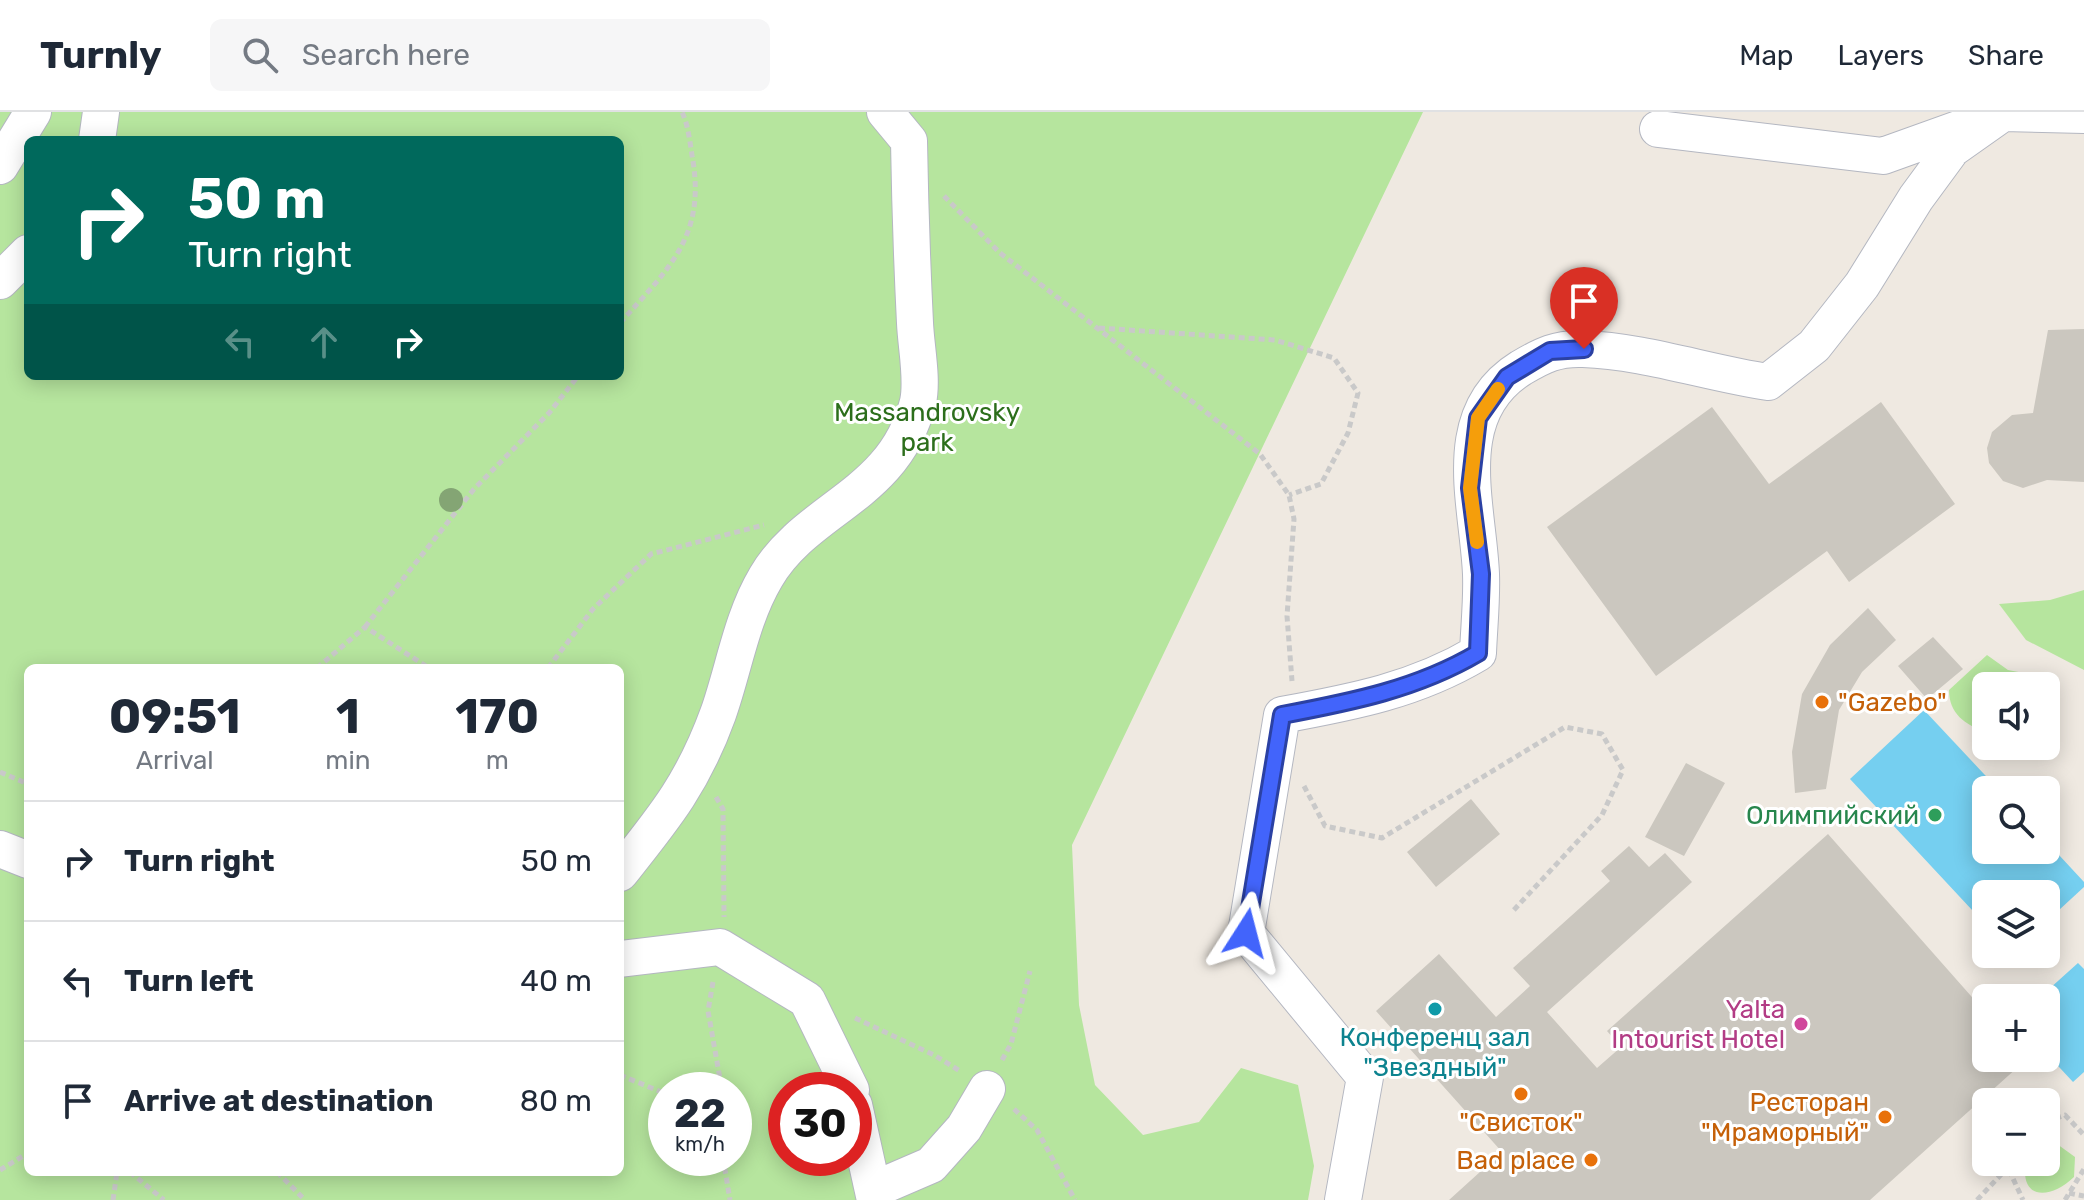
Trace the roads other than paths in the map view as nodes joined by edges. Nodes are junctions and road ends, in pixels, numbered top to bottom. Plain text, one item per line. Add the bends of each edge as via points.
1 (33, 112) edge
2 (101, 112) edge
3 (885, 112) edge
4 (2003, 113) edge
5 (2084, 115) edge
6 (1658, 129) dead end
7 (98, 136) edge
8 (0, 166) edge
9 (24, 257) edge
10 (0, 281) edge
11 (0, 849) edge
12 (24, 858) edge
13 (624, 868) edge
14 (624, 959) edge
15 (842, 1072) edge
16 (987, 1089) road end
17 (874, 1195) edge
18 (1346, 1198) edge

1 - 8 street
2 - 7 street
3 - 13 street via 909,141 918,400 898,451 766,576 697,766 668,815
4 - 5 street
4 - 6 street via 1883,156
4 - 18 street via 1952,149 1862,285 1814,346 1768,382 1584,349 1550,351 1507,377 1478,418 1470,488 1481,574 1478,653 1438,677 1366,699 1282,715 1246,933 1365,1077
9 - 10 street
11 - 12 street
14 - 15 street via 720,947 807,1000
16 - 17 street via 964,1128 931,1165

